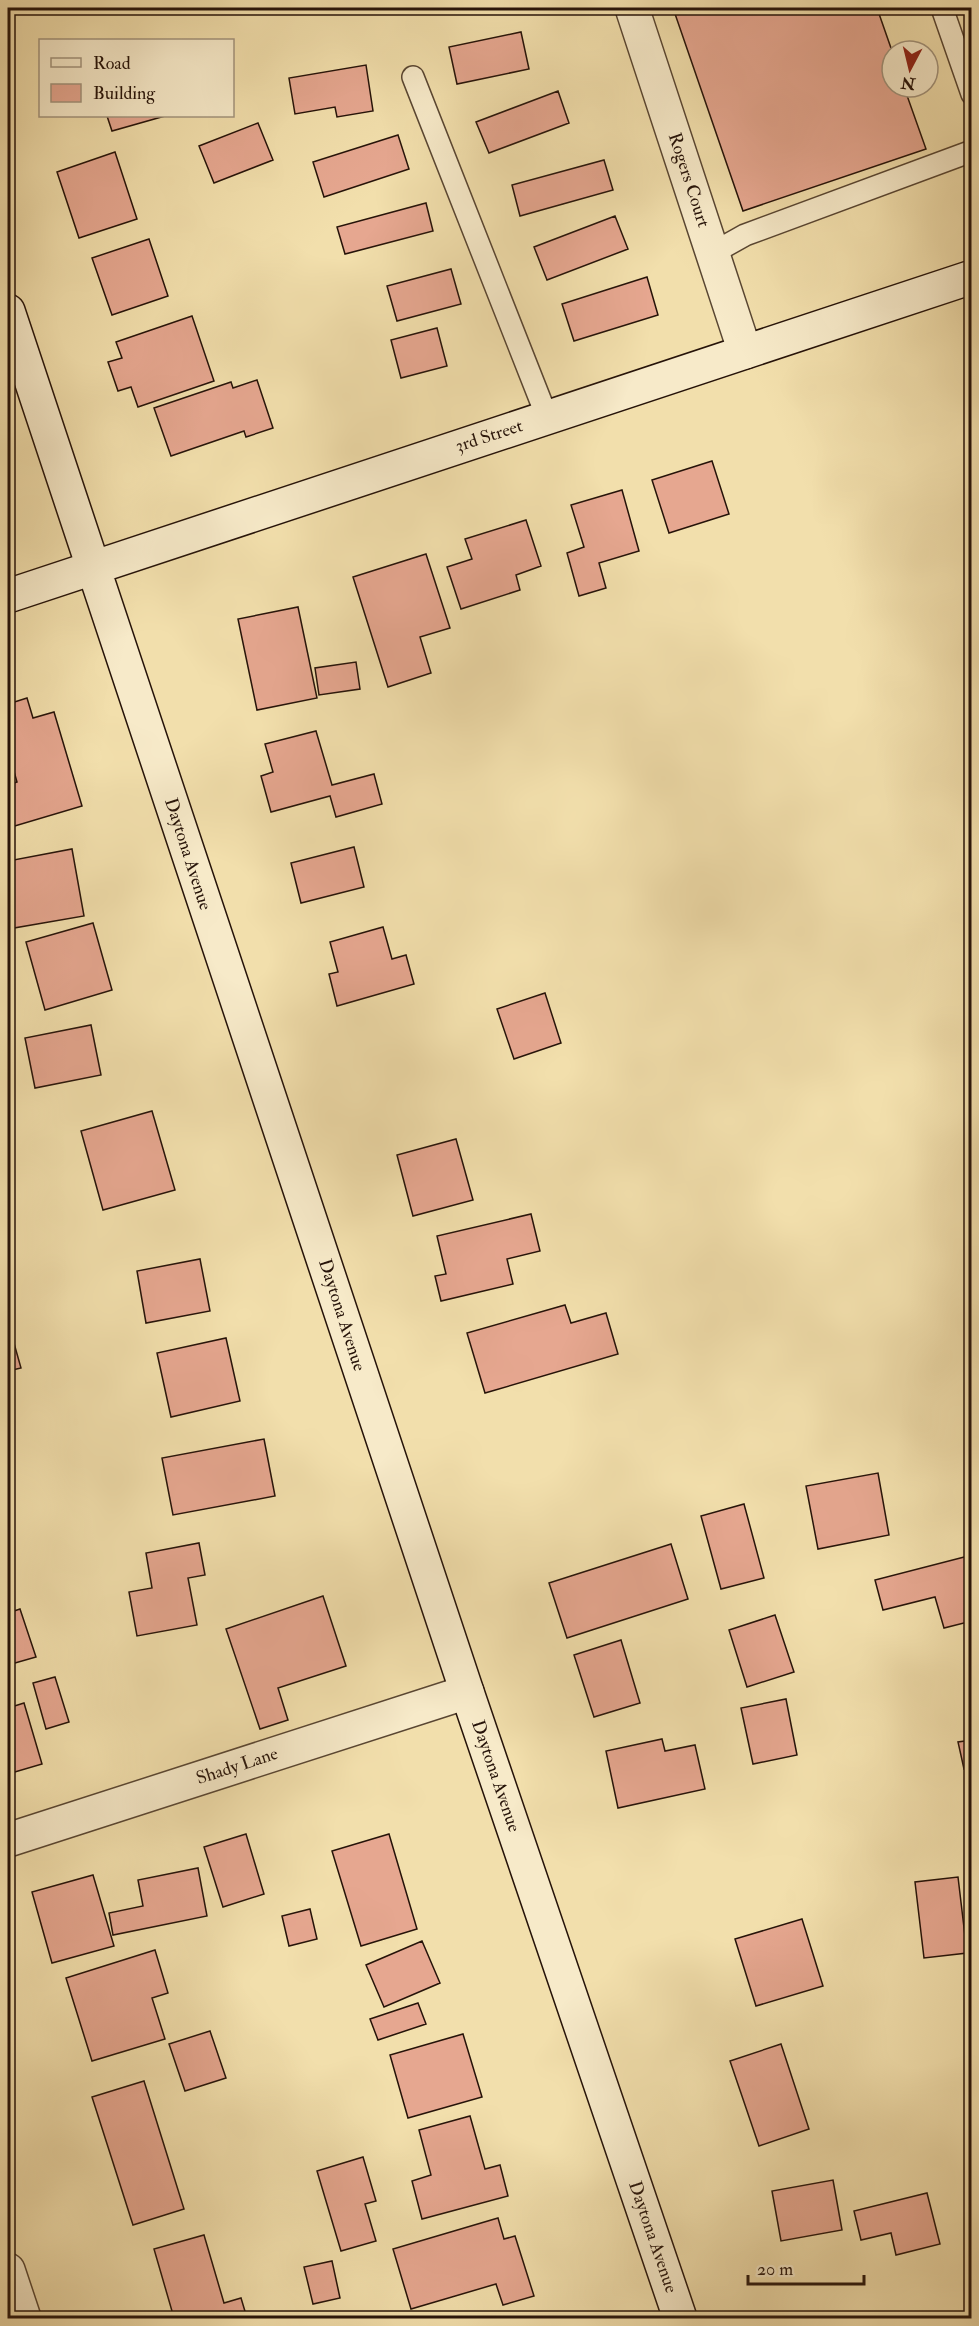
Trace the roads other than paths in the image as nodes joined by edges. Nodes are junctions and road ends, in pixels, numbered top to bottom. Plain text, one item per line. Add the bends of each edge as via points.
1 (632, 8) edge
2 (942, 8) edge
3 (412, 77) dead end
4 (972, 94) edge
5 (972, 151) edge
6 (713, 253) junction
7 (972, 278) edge
8 (8, 311) edge
9 (745, 352) junction
10 (547, 417) junction
11 (93, 567) junction
12 (8, 596) edge
13 (467, 1692) junction
14 (8, 1840) edge
15 (8, 2270) edge
16 (24, 2319) edge
17 (680, 2319) edge

1 - 6 street, Rogers Court
2 - 4 lane
3 - 10 lane
5 - 6 lane via 745,235
6 - 9 street, Rogers Court
7 - 9 street, 3rd Street
8 - 11 street, Daytona Avenue
9 - 10 street, 3rd Street
10 - 11 street, 3rd Street
11 - 12 street, 3rd Street
11 - 13 street, Daytona Avenue
13 - 14 street, Shady Lane
13 - 17 street, Daytona Avenue
15 - 16 street

